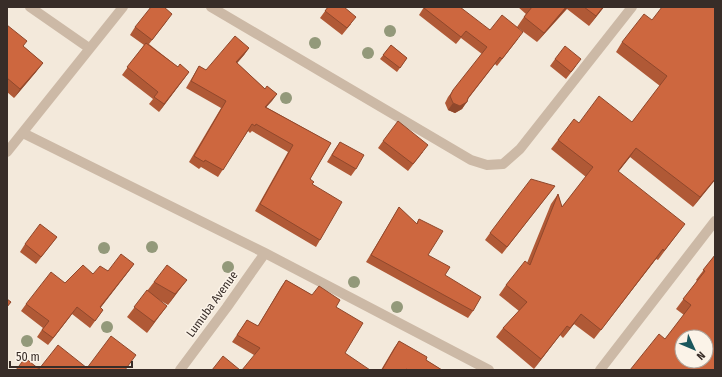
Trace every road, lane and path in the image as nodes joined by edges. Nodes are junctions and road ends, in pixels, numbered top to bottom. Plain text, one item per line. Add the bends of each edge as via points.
1 (30, 7) edge
2 (123, 7) edge
3 (211, 7) edge
4 (632, 7) edge
5 (89, 48) junction
6 (23, 132) junction
7 (7, 152) edge
8 (715, 221) edge
9 (265, 253) junction
10 (180, 370) edge
11 (490, 370) edge
12 (600, 370) edge

1 - 5 street
2 - 5 street
3 - 4 street via 471,160 487,165 503,164 520,149
5 - 6 street
6 - 7 street
6 - 9 street
8 - 12 street
9 - 10 street, Lumuba Avenue
9 - 11 street

